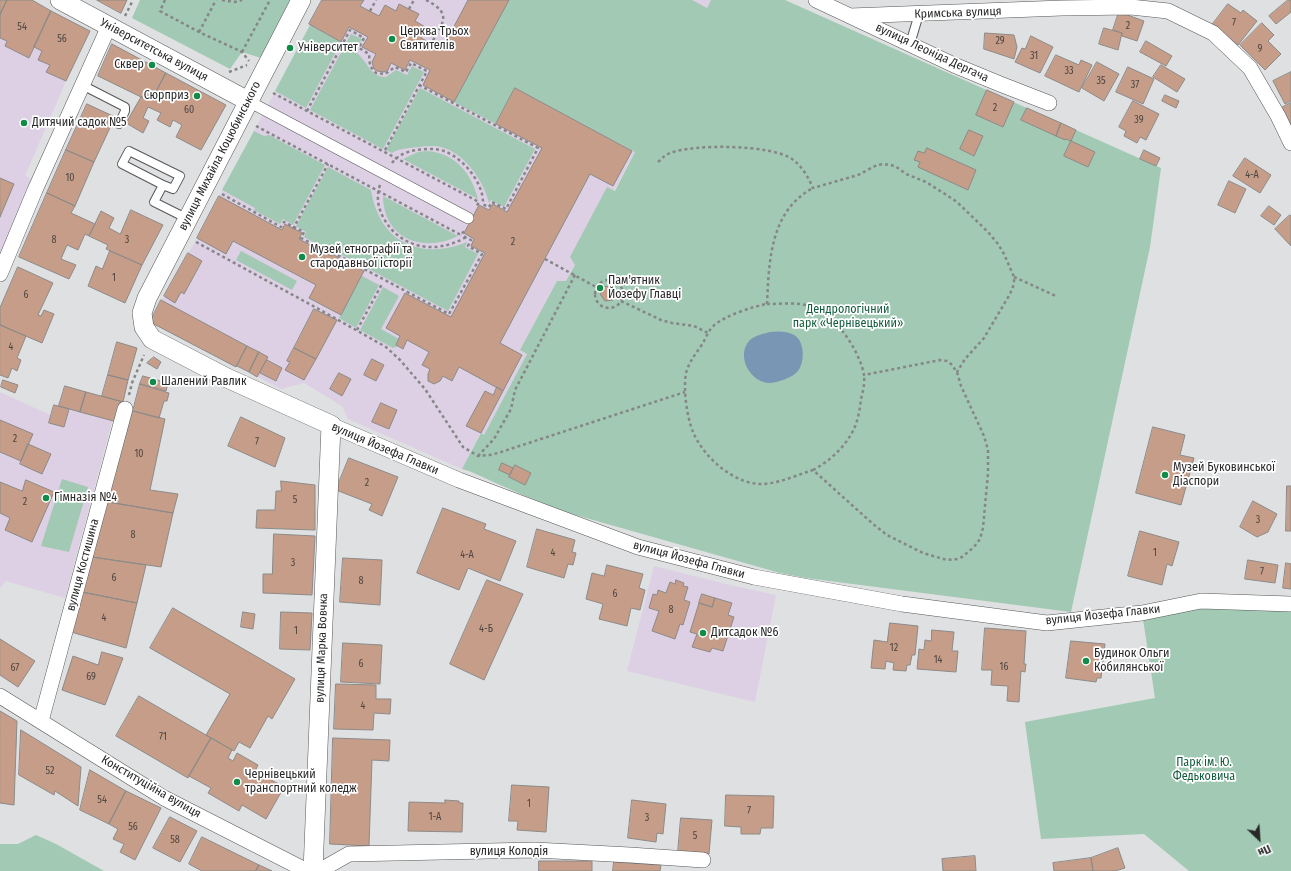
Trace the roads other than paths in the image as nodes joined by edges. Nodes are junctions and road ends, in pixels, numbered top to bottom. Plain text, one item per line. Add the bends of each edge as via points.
1 (60, 0) edge
2 (301, 0) edge
3 (816, 0) edge
4 (919, 14) junction
5 (850, 16) junction
6 (117, 19) junction
7 (910, 44) junction
8 (82, 85) junction
9 (248, 101) junction
10 (1049, 103) dead end
11 (119, 124) dead end
12 (1291, 143) edge
13 (163, 185) junction
14 (468, 218) dead end
15 (188, 219) junction
16 (0, 274) edge
17 (142, 313) joint
18 (125, 409) road end
19 (331, 426) junction
20 (1291, 604) edge
21 (0, 696) edge
22 (41, 721) junction
23 (702, 860) dead end
24 (307, 871) edge
25 (313, 871) edge
26 (319, 871) edge

1 - 6 street, Університетська вулиця
2 - 9 street, вулиця Михайла Коцюбинського
3 - 5 street, вулиця Леоніда Дергача
4 - 5 street, Кримська вулиця
4 - 7 lane
4 - 12 street, Кримська вулиця via 1131,7 1168,11 1213,34 1250,68
5 - 7 street, вулиця Леоніда Дергача
6 - 8 street
6 - 9 street, Університетська вулиця
7 - 10 street, вулиця Леоніда Дергача
8 - 11 lane via 125,107
8 - 16 street
9 - 14 street
9 - 15 street, вулиця Михайла Коцюбинського
13 - 13 lane via 122,164 129,151 180,176 173,189
13 - 15 lane via 154,202
15 - 17 street, вулиця Михайла Коцюбинського via 147,298
17 - 19 street, вулиця Йозефа Главки via 144,327 152,339 227,378
18 - 22 street, вулиця Костишина
19 - 20 street, вулиця Йозефа Главки via 459,480 638,547 754,577 887,602 1048,622 1142,612 1201,601
19 - 25 street, вулиця Марка Вовчка
21 - 22 street, Конституційна вулиця
22 - 24 street, Конституційна вулиця via 164,798
23 - 26 street, вулиця Колодія via 535,850 349,854

